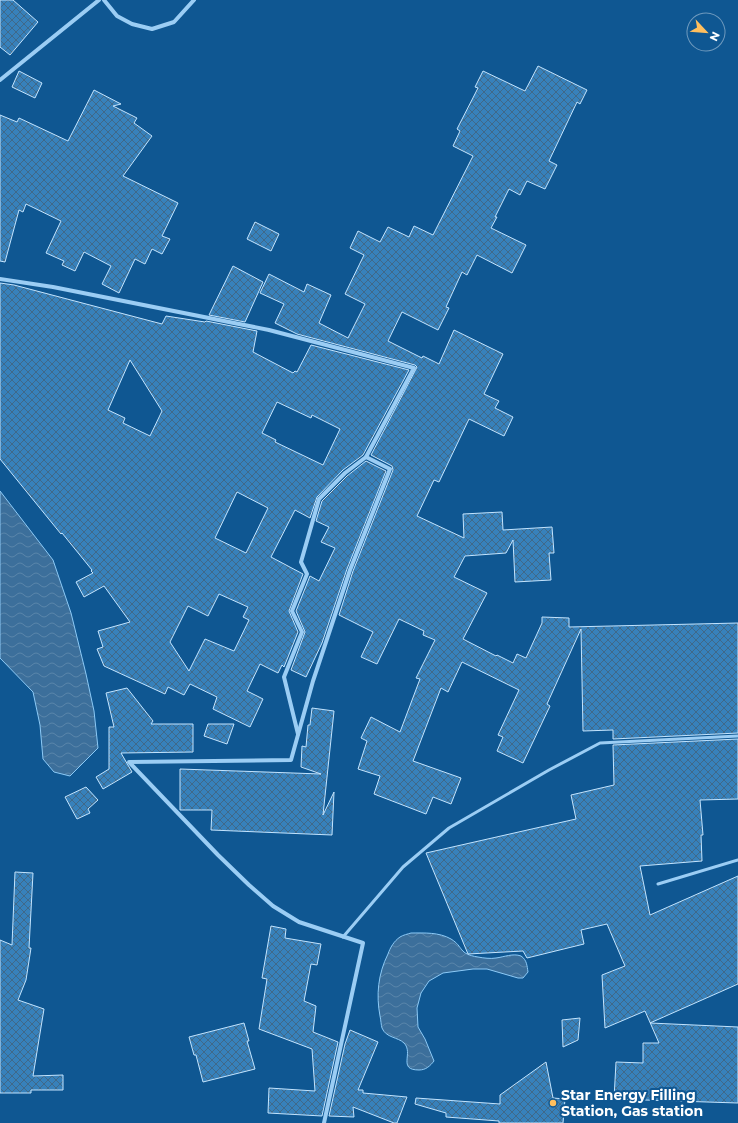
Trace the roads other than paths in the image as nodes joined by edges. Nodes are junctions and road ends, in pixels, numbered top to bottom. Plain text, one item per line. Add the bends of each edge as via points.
1 (99, 0) edge
2 (104, 0) edge
3 (194, 0) edge
4 (0, 80) edge
5 (0, 279) edge
6 (366, 457) junction
7 (298, 734) junction
8 (738, 736) edge
9 (738, 860) edge
10 (658, 884) dead end
11 (344, 937) junction
12 (324, 1123) edge

1 - 4 street
2 - 3 street via 117,16 132,24 152,29 174,22
5 - 6 street via 53,287 269,330 414,368
6 - 7 street via 390,469 350,570
6 - 7 street via 345,473 319,499 301,562 307,574 292,611 302,632 284,677
7 - 11 street via 291,760 129,762 218,855 273,906 299,922
8 - 11 lane via 600,743 449,828 403,867
9 - 10 lane
11 - 12 street via 363,943

